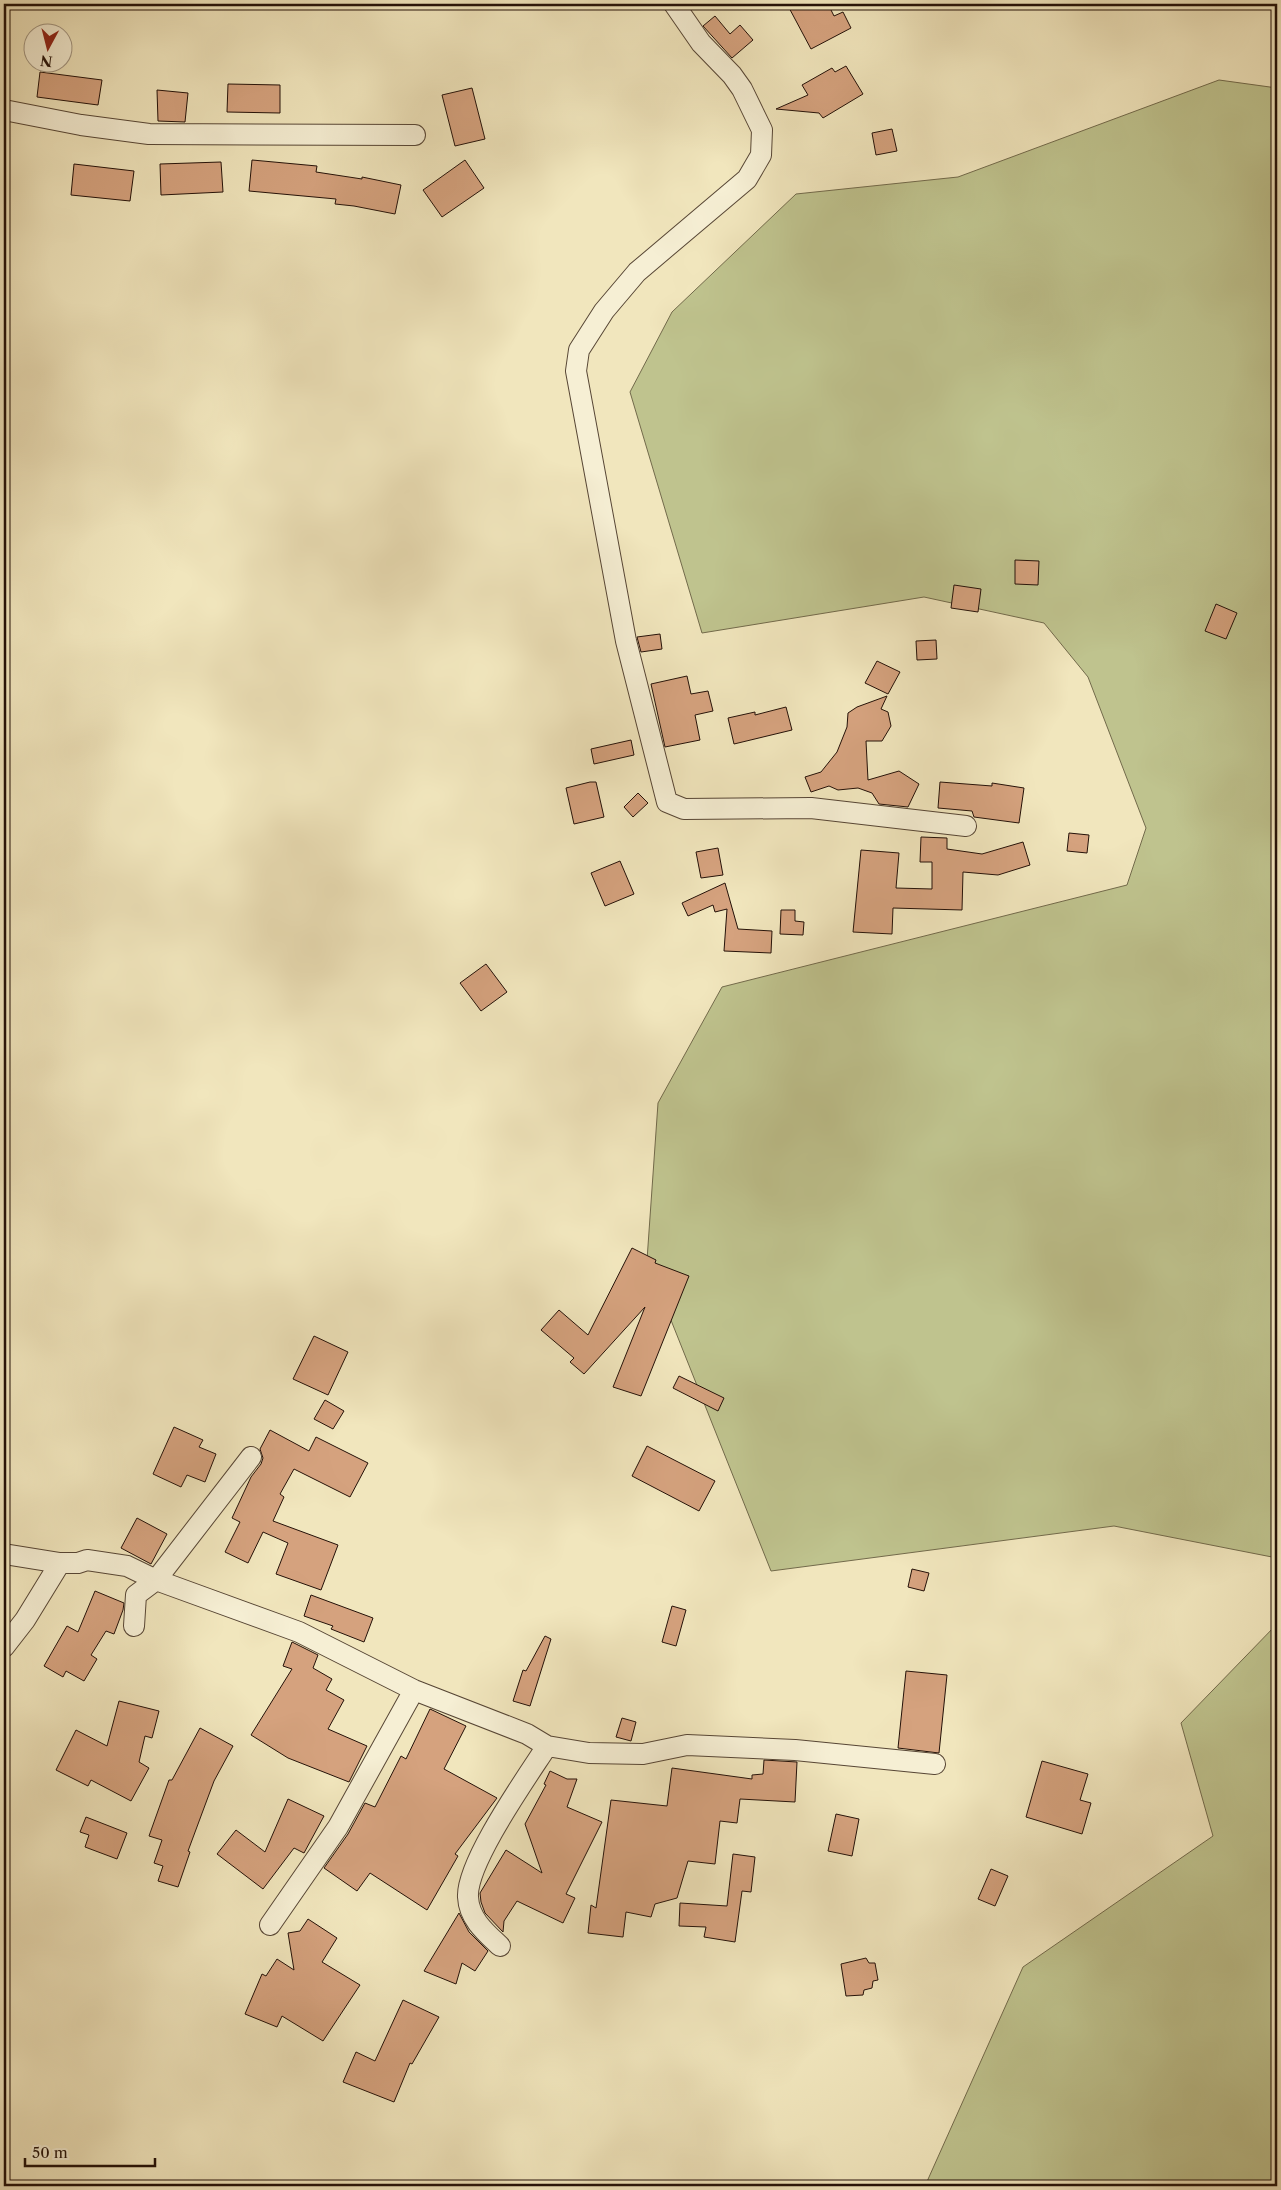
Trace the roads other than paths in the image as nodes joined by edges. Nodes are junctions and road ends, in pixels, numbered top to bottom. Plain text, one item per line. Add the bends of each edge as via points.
1 (674, 4) edge
2 (4, 110) edge
3 (415, 135) dead end
4 (966, 826) dead end
5 (252, 1457) dead end
6 (4, 1554) edge
7 (60, 1564) junction
8 (156, 1580) junction
9 (134, 1626) dead end
10 (4, 1647) edge
11 (414, 1690) junction
12 (547, 1746) junction
13 (934, 1764) dead end
14 (270, 1925) dead end
15 (500, 1946) dead end

1 - 4 street via 701,43 742,89 762,130 761,155 747,179 637,272 604,311 579,350 576,370 626,641 667,802 684,809 812,808
2 - 3 street via 150,134
5 - 8 street
6 - 7 street
7 - 8 street via 102,1561 127,1566
7 - 10 street
8 - 9 street via 136,1595
8 - 11 street via 299,1632
11 - 12 street via 527,1734
11 - 14 street via 338,1827
12 - 13 street via 589,1753 643,1754 696,1745 795,1750
12 - 15 street via 488,1841 470,1884 468,1898 477,1925

